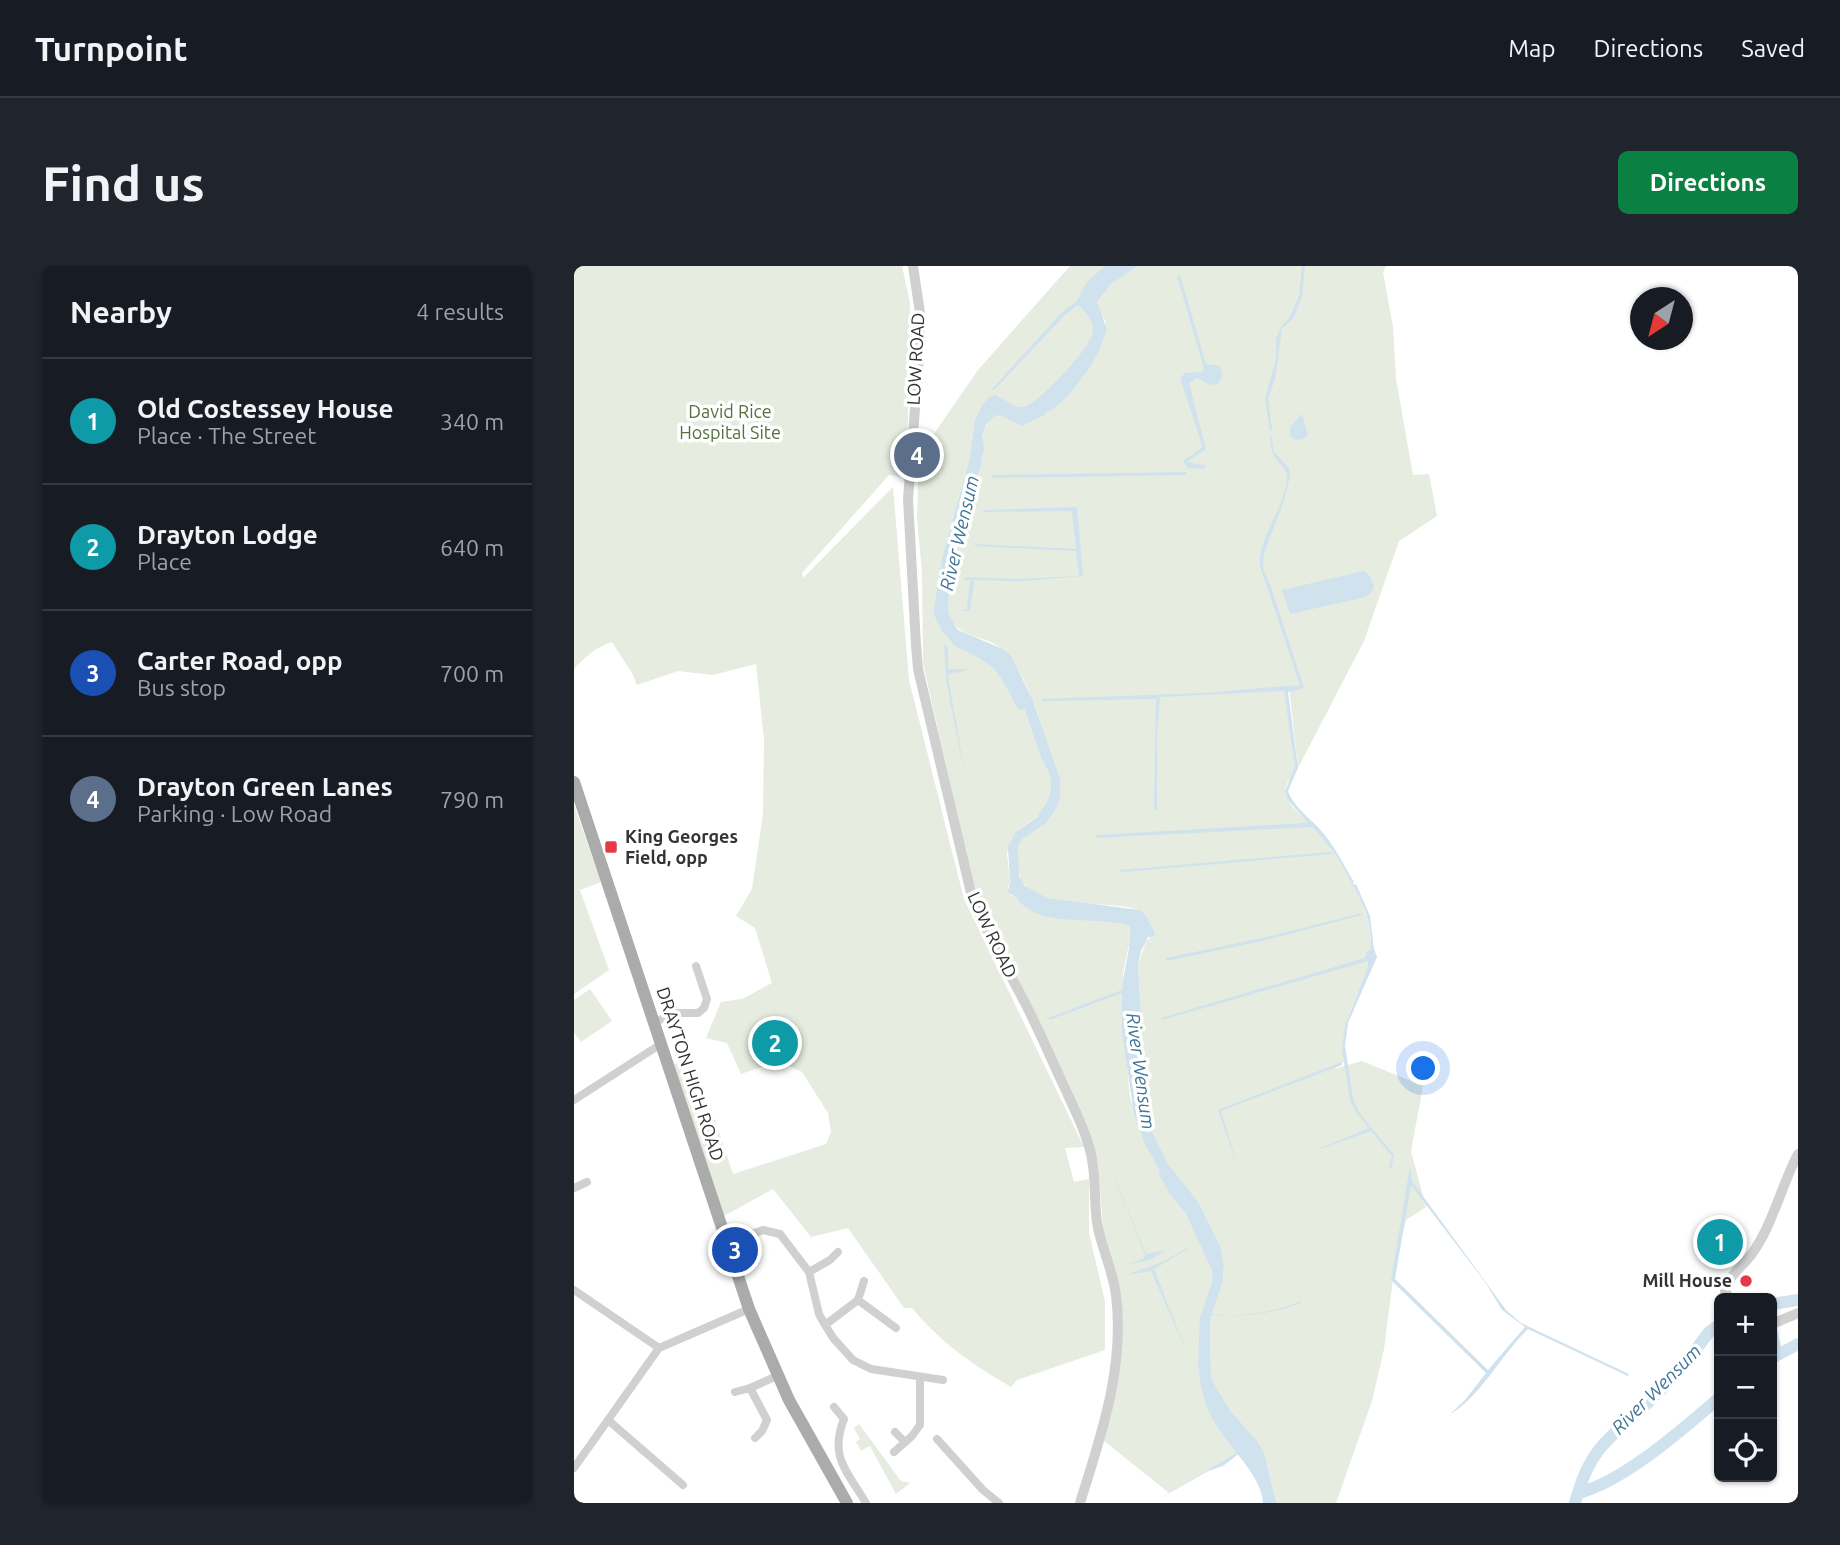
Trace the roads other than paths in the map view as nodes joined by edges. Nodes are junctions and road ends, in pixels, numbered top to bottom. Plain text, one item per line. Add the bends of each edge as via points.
1 (913, 266) edge
2 (574, 782) edge
3 (700, 969) dead end
4 (654, 1022) junction
5 (661, 1044) junction
6 (574, 1100) edge
7 (1798, 1154) edge
8 (587, 1182) dead end
9 (574, 1188) edge
10 (726, 1243) junction
11 (838, 1252) dead end
12 (809, 1272) junction
13 (864, 1281) dead end
14 (574, 1290) edge
15 (1726, 1293) edge
16 (858, 1300) junction
17 (878, 1302) dead end
18 (749, 1309) junction
19 (872, 1310) junction
20 (1798, 1313) edge
21 (1777, 1322) edge
22 (825, 1325) junction
23 (896, 1328) dead end
24 (659, 1348) junction
25 (777, 1376) junction
26 (920, 1378) junction
27 (943, 1380) dead end
28 (750, 1388) junction
29 (735, 1392) dead end
30 (834, 1407) dead end
31 (608, 1420) junction
32 (895, 1432) dead end
33 (755, 1438) dead end
34 (905, 1442) junction
35 (938, 1444) dead end
36 (894, 1452) dead end
37 (574, 1468) edge
38 (683, 1485) dead end
39 (847, 1503) edge
40 (866, 1503) edge
41 (999, 1503) edge
42 (1080, 1503) edge

1 - 42 street, LOW ROAD via 920,344 908,517 918,669 975,904 1055,1067 1091,1154 1098,1227 1115,1295 1118,1325 1113,1387
2 - 4 main road, DRAYTON HIGH ROAD
3 - 4 street via 707,999 704,1008
4 - 5 main road, DRAYTON HIGH ROAD
5 - 6 street
5 - 10 main road, DRAYTON HIGH ROAD
7 - 15 street via 1766,1228 1728,1282
8 - 9 street
10 - 12 street via 772,1231 780,1234
10 - 18 main road, DRAYTON HIGH ROAD
11 - 12 street
12 - 22 street
13 - 16 street
14 - 24 street
16 - 19 street
16 - 22 street
17 - 19 street
18 - 24 street
18 - 25 main road, DRAYTON HIGH ROAD
19 - 23 street
20 - 21 street
22 - 26 street via 859,1364
24 - 31 street
25 - 28 street
25 - 39 main road, DRAYTON HIGH ROAD
26 - 27 street
26 - 34 street via 920,1426
28 - 29 street
28 - 33 street via 767,1420
30 - 40 street via 844,1419 837,1438 838,1456
31 - 37 street
31 - 38 street
32 - 34 street
34 - 36 street
35 - 41 street

